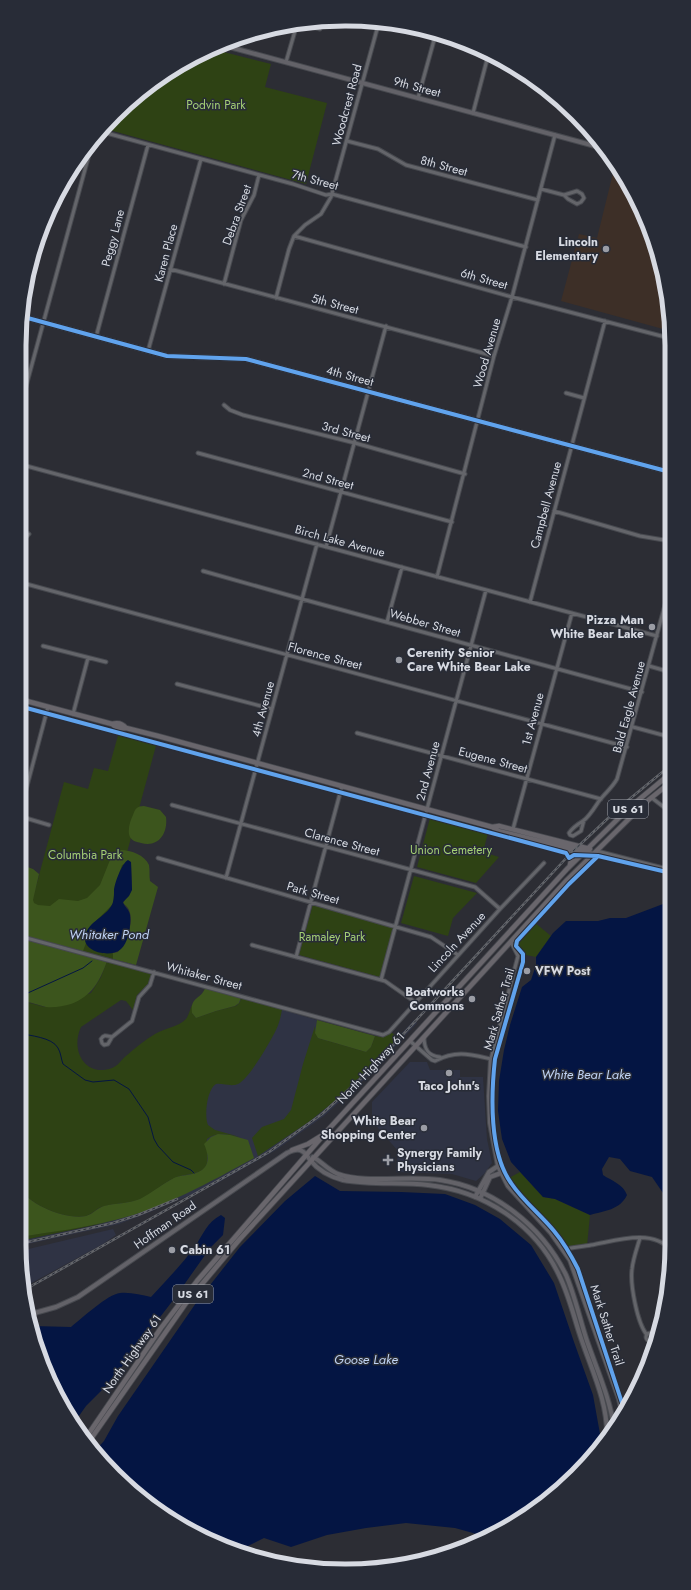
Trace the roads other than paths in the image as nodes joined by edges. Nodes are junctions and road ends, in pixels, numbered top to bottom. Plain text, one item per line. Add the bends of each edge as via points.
1 (315, 28) edge
2 (377, 28) edge
3 (320, 29) dead end
4 (295, 30) edge
5 (434, 39) edge
6 (231, 47) edge
7 (487, 59) edge
8 (286, 62) junction
9 (362, 83) junction
10 (418, 98) junction
11 (474, 113) junction
12 (107, 133) edge
13 (555, 135) junction
14 (347, 141) junction
15 (148, 144) junction
16 (595, 146) edge
17 (89, 156) edge
18 (201, 159) junction
19 (260, 175) junction
20 (541, 189) junction
21 (332, 194) junction
22 (564, 195) junction
23 (538, 200) junction
24 (294, 236) junction
25 (526, 247) junction
26 (170, 269) junction
27 (224, 284) junction
28 (512, 297) junction
29 (276, 298) junction
30 (28, 319) edge
31 (605, 320) junction
32 (43, 323) junction
33 (386, 326) junction
34 (96, 337) junction
35 (665, 337) edge
36 (148, 351) junction
37 (494, 356) junction
38 (26, 386) edge
39 (368, 392) junction
40 (566, 393) dead end
41 (584, 398) junction
42 (224, 405) dead end
43 (478, 421) junction
44 (355, 443) junction
45 (571, 446) junction
46 (198, 453) dead end
47 (26, 466) edge
48 (665, 471) edge
49 (465, 474) junction
50 (341, 492) junction
51 (554, 511) junction
52 (452, 522) junction
53 (29, 534) dead end
54 (26, 537) edge
55 (665, 541) edge
56 (317, 544) junction
57 (326, 547) junction
58 (402, 567) junction
59 (203, 571) dead end
60 (437, 577) junction
61 (26, 584) edge
62 (486, 590) junction
63 (302, 599) junction
64 (530, 602) junction
65 (665, 606) edge
66 (572, 613) junction
67 (387, 622) junction
68 (657, 636) junction
69 (471, 645) junction
70 (43, 646) dead end
71 (287, 654) junction
72 (88, 658) junction
73 (106, 662) dead end
74 (649, 666) junction
75 (556, 668) junction
76 (665, 671) edge
77 (177, 684) dead end
78 (642, 692) junction
79 (26, 701) edge
80 (456, 701) junction
81 (48, 707) junction
82 (272, 709) junction
83 (73, 714) junction
84 (541, 724) junction
85 (633, 727) junction
86 (357, 733) dead end
87 (665, 736) edge
88 (627, 747) junction
89 (441, 756) junction
90 (257, 763) junction
91 (665, 778) edge
92 (526, 779) junction
93 (342, 786) junction
94 (665, 787) edge
95 (26, 790) edge
96 (652, 798) junction
97 (601, 799) junction
98 (172, 805) dead end
99 (665, 808) dead end
100 (426, 809) junction
101 (26, 818) edge
102 (584, 820) junction
103 (240, 824) junction
104 (50, 825) dead end
105 (492, 827) junction
106 (513, 829) junction
107 (326, 847) junction
108 (563, 848) junction
109 (588, 849) junction
110 (595, 852) junction
111 (584, 853) junction
112 (158, 858) dead end
113 (544, 864) dead end
114 (567, 869) junction
115 (665, 869) edge
116 (410, 870) junction
117 (226, 878) junction
118 (311, 902) junction
119 (500, 909) junction
120 (395, 926) junction
121 (26, 938) edge
122 (511, 942) junction
123 (252, 944) dead end
124 (458, 956) junction
125 (296, 957) junction
126 (154, 972) junction
127 (381, 980) junction
128 (415, 1002) junction
129 (385, 1034) joint
130 (424, 1036) junction
131 (112, 1037) dead end
132 (410, 1041) junction
133 (416, 1046) junction
134 (442, 1057) junction
135 (491, 1059) junction
136 (327, 1131) junction
137 (292, 1150) junction
138 (307, 1155) junction
139 (313, 1159) junction
140 (498, 1166) junction
141 (501, 1173) junction
142 (478, 1190) junction
143 (483, 1192) junction
144 (477, 1198) junction
145 (640, 1238) junction
146 (665, 1245) edge
147 (563, 1250) junction
148 (34, 1313) edge
149 (652, 1334) edge
150 (647, 1335) junction
151 (650, 1341) edge
152 (621, 1406) edge
153 (612, 1420) edge
154 (607, 1428) edge
155 (88, 1434) edge
156 (91, 1438) edge

1 - 3 street
2 - 9 street, Woodcrest Road
4 - 8 street
5 - 10 street
6 - 8 street, 9th Street
7 - 11 street
8 - 9 street, 9th Street
9 - 10 street, 9th Street
9 - 14 street, Woodcrest Road
10 - 11 street, 9th Street
11 - 13 street, 9th Street
12 - 15 street, 7th Street
13 - 16 street, 9th Street
13 - 20 street, Wood Avenue
14 - 21 street, Woodcrest Road
14 - 23 street, 8th Street via 378,150 406,165
15 - 18 street, 7th Street
15 - 34 street, Peggy Lane
17 - 32 street
18 - 19 street, 7th Street
18 - 26 street, Karen Place
19 - 21 street, 7th Street via 326,195
19 - 27 street, Debra Street via 242,220
20 - 22 street
20 - 23 street, Wood Avenue
21 - 24 street, Woodcrest Road via 321,214
21 - 25 street, 7th Street
22 - 22 street via 577,191 584,198 577,204
23 - 25 street, Wood Avenue
24 - 28 street, 6th Street
24 - 29 street
25 - 28 street, Wood Avenue
26 - 27 street, 5th Street
26 - 36 street, Karen Place
27 - 29 street, 5th Street
28 - 31 street, 6th Street
28 - 37 street, Wood Avenue
29 - 33 street, 5th Street
30 - 32 street, 4th Street
31 - 35 street, 6th Street
31 - 41 street, Campbell Avenue
32 - 34 street, 4th Street
32 - 38 street
33 - 37 street, 5th Street
33 - 39 street
34 - 36 street, 4th Street
36 - 39 street, 4th Street via 167,356 246,359
37 - 43 street, Wood Avenue
39 - 43 street, 4th Street
39 - 44 street
40 - 41 street
41 - 45 street, Campbell Avenue
42 - 44 street, 3rd Street via 243,415
43 - 45 street, 4th Street
43 - 49 street, Wood Avenue
44 - 49 street, 3rd Street
44 - 50 street
45 - 48 street, 4th Street
45 - 51 street, Campbell Avenue
46 - 50 street, 2nd Street
47 - 56 street, Birch Lake Avenue
49 - 52 street, Wood Avenue
50 - 52 street, 2nd Street
50 - 57 street
51 - 55 street
51 - 64 street, Campbell Avenue
52 - 60 street, Wood Avenue
53 - 54 street
56 - 57 street, Birch Lake Avenue
56 - 63 street, 4th Avenue
57 - 58 street, Birch Lake Avenue
58 - 60 street, Birch Lake Avenue
58 - 67 street
59 - 63 street, Webber Street
60 - 62 street, Birch Lake Avenue
61 - 71 street, Florence Street
62 - 64 street, Birch Lake Avenue
62 - 69 street, 2nd Avenue
63 - 67 street, Webber Street
63 - 71 street, 4th Avenue
64 - 66 street, Birch Lake Avenue
65 - 68 street, Bald Eagle Avenue
66 - 68 street, Birch Lake Avenue
66 - 75 street, 1st Avenue
67 - 69 street, Webber Street
68 - 74 street, Bald Eagle Avenue
69 - 75 street, Webber Street
69 - 80 street, 2nd Avenue
70 - 72 street
71 - 80 street, Florence Street
71 - 82 street, 4th Avenue
72 - 73 street
72 - 83 street
74 - 76 street
74 - 78 street, Bald Eagle Avenue
75 - 78 street, Webber Street
75 - 84 street, 1st Avenue
77 - 82 street
78 - 85 street, Bald Eagle Avenue
79 - 81 main road
80 - 84 street, Florence Street
80 - 89 street, 2nd Avenue
81 - 83 main road
81 - 95 street
82 - 90 street, 4th Avenue
83 - 90 main road via 112,724 123,724 126,728
84 - 88 street, Florence Street
84 - 92 street, 1st Avenue
85 - 87 street
85 - 88 street, Bald Eagle Avenue
86 - 89 street, Eugene Street
88 - 97 street, Bald Eagle Avenue via 618,780
89 - 92 street, Eugene Street
89 - 100 street, 2nd Avenue
90 - 93 main road
90 - 103 street, 4th Avenue
91 - 109 main road, North Highway 61 / US 61 via 630,807
92 - 97 street, Eugene Street
92 - 106 street, 1st Avenue
93 - 100 main road
93 - 107 street
94 - 96 main road, North Highway 61 / US 61
96 - 99 street
96 - 110 main road, North Highway 61 / US 61
97 - 102 street, Bald Eagle Avenue
98 - 103 street, Clarence Street
100 - 105 main road
100 - 116 street, 2nd Avenue
101 - 104 street
102 - 102 street, Bald Eagle Avenue via 581,831 570,835 571,830
103 - 107 street, Clarence Street
103 - 117 street, 4th Avenue
105 - 106 main road
105 - 108 main road via 498,831
106 - 109 main road
107 - 116 street, Clarence Street
107 - 118 street
108 - 111 main road
108 - 114 main road via 572,857
109 - 110 main road
109 - 111 main road, North Highway 61 / US 61
110 - 111 main road
110 - 115 street
110 - 122 main road, North Highway 61 / US 61
111 - 114 main road, North Highway 61 / US 61
112 - 117 street, Park Street
113 - 119 street, Lincoln Avenue
114 - 132 main road, North Highway 61 / US 61
116 - 119 street, Clarence Street via 475,887
116 - 120 street, 2nd Avenue
117 - 118 street, Park Street
118 - 120 street, Park Street
118 - 125 street
119 - 124 street, Lincoln Avenue
120 - 124 street, Park Street via 431,937
120 - 127 street, 2nd Avenue
121 - 126 street, Whitaker Street
122 - 130 main road, North Highway 61 / US 61
122 - 135 street via 518,956
123 - 125 street
124 - 128 street, Lincoln Avenue
125 - 127 street
126 - 129 street, Whitaker Street via 376,1034
126 - 131 street via 149,987 139,996 132,1021
127 - 128 street
128 - 129 street, Lincoln Avenue
130 - 133 main road, North Highway 61 / US 61
130 - 134 street via 428,1054
132 - 133 street
132 - 136 main road, North Highway 61 / US 61
133 - 134 street via 432,1060
133 - 139 main road, North Highway 61 / US 61
134 - 135 street via 465,1053
135 - 140 street via 490,1122
136 - 137 main road via 308,1144
136 - 138 main road, North Highway 61 / US 61
137 - 138 street via 302,1150
137 - 148 street, Hoffman Road via 78,1297
138 - 139 street
138 - 155 main road, North Highway 61 / US 61 via 197,1281
139 - 142 street via 346,1176 422,1178
139 - 144 street via 329,1174 343,1180 429,1185 452,1189
139 - 156 main road, US 61 via 198,1288
140 - 141 street
140 - 142 street via 489,1172
141 - 143 street via 490,1177
141 - 147 street via 510,1188
142 - 143 street
142 - 144 street
143 - 144 street
143 - 153 street via 512,1210 543,1239 565,1274 607,1394
144 - 154 street via 502,1210 530,1232 547,1253 568,1294 602,1397
145 - 146 street via 651,1239
145 - 147 street
145 - 150 street via 632,1269 633,1289 639,1319
147 - 152 street via 576,1276
149 - 150 street
150 - 151 street via 646,1338

